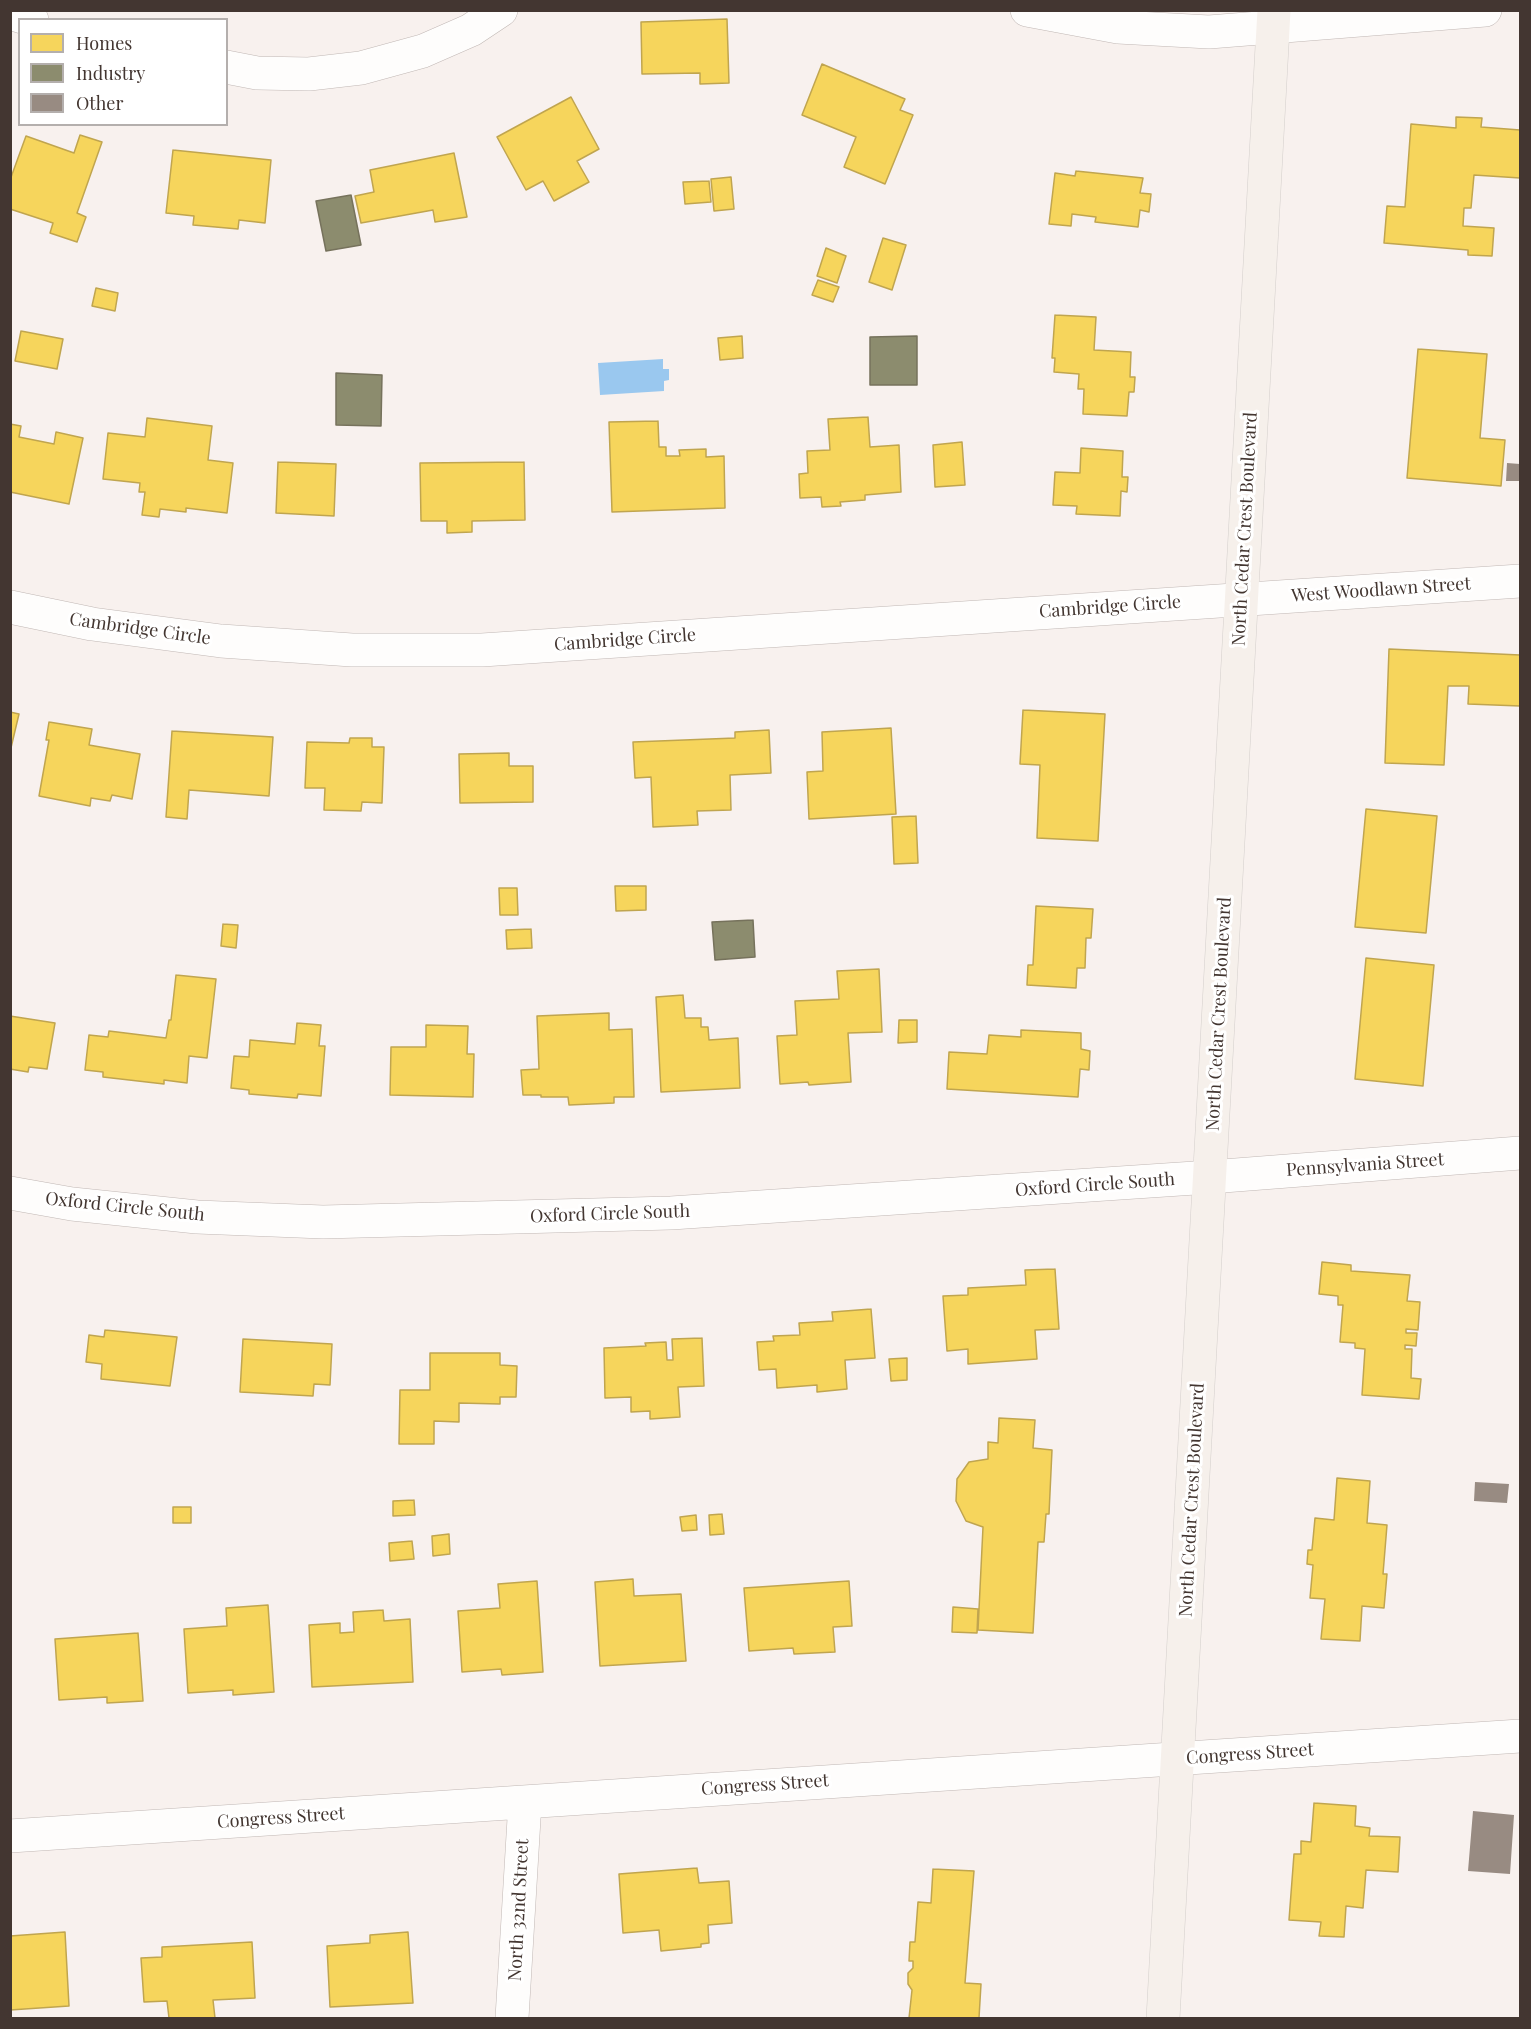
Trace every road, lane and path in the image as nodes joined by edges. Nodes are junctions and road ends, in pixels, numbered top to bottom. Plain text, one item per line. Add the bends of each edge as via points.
1 (501, 10) edge
2 (1027, 10) edge
3 (1485, 10) edge
4 (10, 13) edge
5 (26, 18) edge
6 (1273, 18) edge
7 (228, 67) edge
8 (1521, 581) edge
9 (1241, 598) junction
10 (10, 607) edge
11 (1521, 1153) edge
12 (1210, 1177) junction
13 (10, 1193) edge
14 (1521, 1736) edge
15 (1178, 1759) junction
16 (525, 1802) junction
17 (10, 1836) edge
18 (512, 2019) edge
19 (1164, 2019) edge

1 - 7 street via 471,30 423,51 361,68 309,74 257,73
2 - 6 street via 1118,27 1209,32
3 - 6 street
4 - 5 street
6 - 9 main road, North Cedar Crest Boulevard
8 - 9 street, West Woodlawn Street
9 - 10 street, Cambridge Circle via 482,650 352,650 221,641 92,624
9 - 12 main road, North Cedar Crest Boulevard
11 - 12 street, Pennsylvania Street
12 - 13 street, Oxford Circle South via 671,1213 323,1222 196,1217
12 - 15 main road, North Cedar Crest Boulevard
14 - 15 street, Congress Street
15 - 16 street, Congress Street
15 - 19 main road, North Cedar Crest Boulevard
16 - 17 street, Congress Street
16 - 18 street, North 32nd Street

